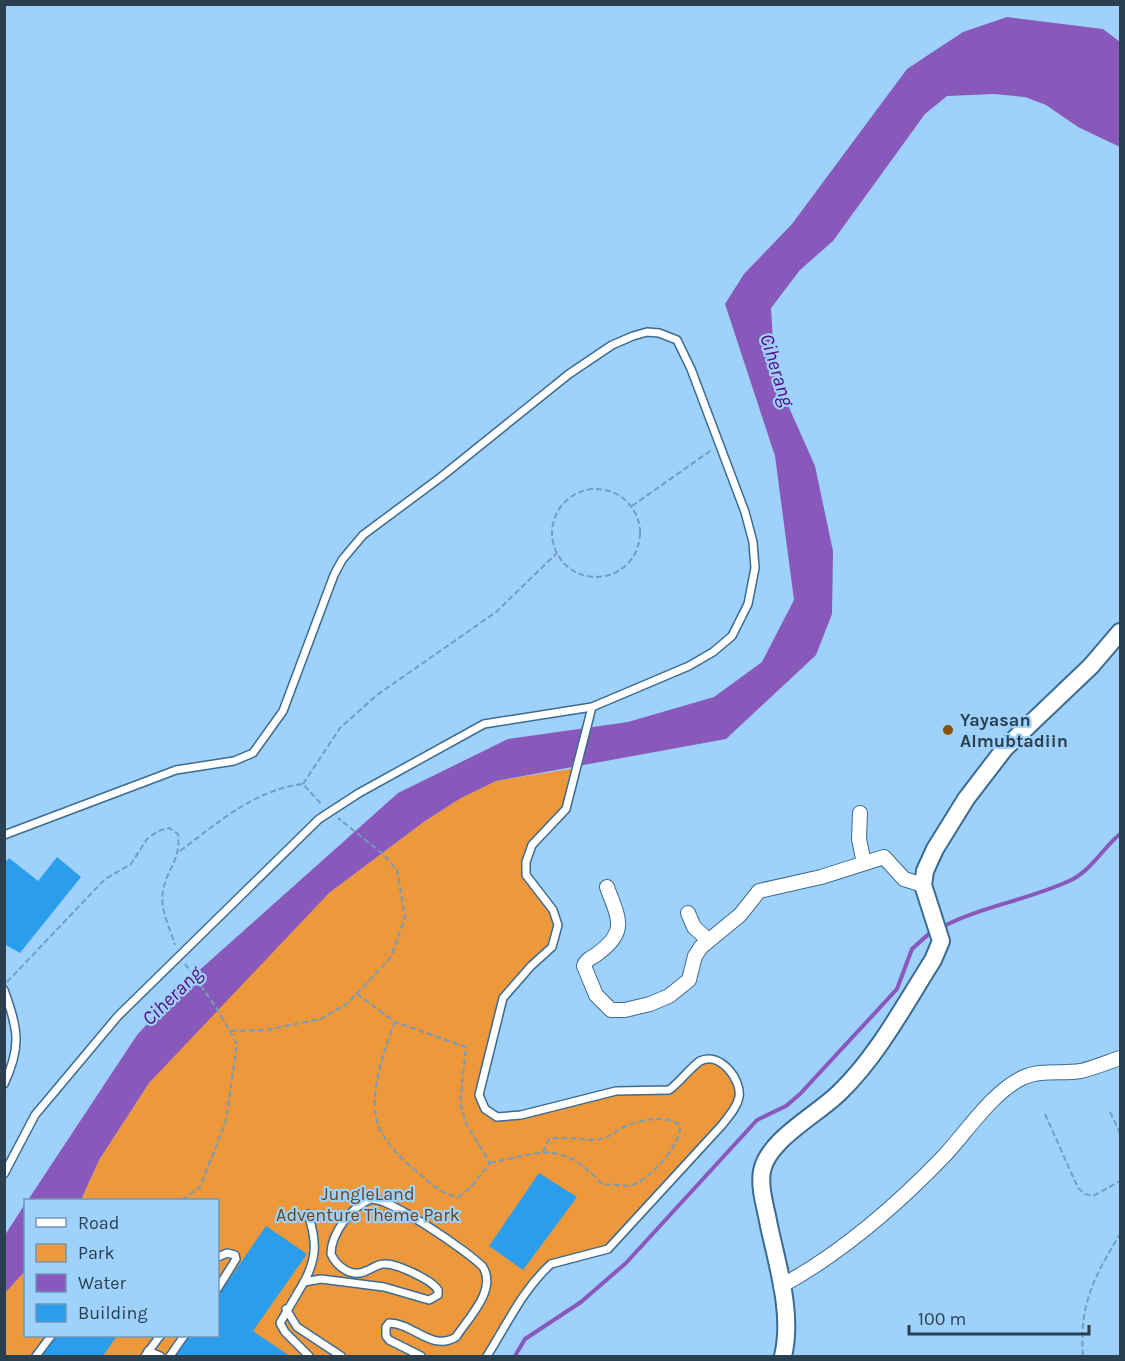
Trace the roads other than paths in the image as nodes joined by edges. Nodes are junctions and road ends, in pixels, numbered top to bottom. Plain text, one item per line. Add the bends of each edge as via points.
1 (1120, 632) edge
2 (592, 707) junction
3 (860, 813) dead end
4 (4, 835) edge
5 (864, 863) junction
6 (922, 885) junction
7 (607, 887) dead end
8 (688, 913) dead end
9 (708, 940) junction
10 (4, 990) edge
11 (1120, 1058) edge
12 (4, 1084) edge
13 (5, 1170) edge
14 (308, 1214) dead end
15 (219, 1257) edge
16 (304, 1282) junction
17 (219, 1286) edge
18 (781, 1286) junction
19 (286, 1309) junction
20 (50, 1337) edge
21 (159, 1337) edge
22 (183, 1337) edge
23 (147, 1354) edge
24 (36, 1356) edge
25 (160, 1356) edge
26 (170, 1356) edge
27 (309, 1356) edge
28 (341, 1356) edge
29 (421, 1356) edge
30 (487, 1356) edge
31 (783, 1356) edge

1 - 6 street via 986,772 935,849
2 - 4 lane via 667,677 713,652 732,636 748,604 755,568 753,542 691,369 676,340 659,333 647,332 612,345 569,374 363,535 334,575 283,711 253,753 234,761 176,770
2 - 13 lane via 484,724 331,810 118,1016 35,1115
2 - 30 lane via 566,808 532,845 526,862 526,875 553,910 558,925 552,947 503,998 479,1095 485,1109 497,1117 521,1115 616,1091 669,1090 700,1062 708,1060 728,1068 738,1082 739,1096 722,1125 608,1249 551,1264 544,1270
3 - 5 street via 859,839
5 - 6 street via 885,857 904,879
5 - 9 street via 765,888 752,897 740,915
6 - 18 street via 940,945 933,960 857,1074 779,1144 764,1163 764,1199
7 - 9 street via 619,920 618,932 584,966 596,996 612,1010 637,1008 681,988 689,980 695,956
8 - 9 street via 694,927
10 - 12 lane via 18,1047
11 - 18 street via 1082,1070 1033,1074 1016,1081 879,1217 825,1261
14 - 16 lane via 315,1239 315,1262
15 - 17 lane via 227,1253 236,1259
16 - 19 lane
16 - 29 lane via 321,1279 384,1287 434,1299 438,1290 425,1279 384,1264 364,1272 349,1272 331,1254 332,1244 346,1221 366,1201 377,1198 403,1211 477,1261 489,1283 451,1340 436,1342 398,1323 389,1323 385,1332 389,1340
18 - 31 street via 785,1305
19 - 27 lane via 280,1323
19 - 28 lane via 297,1327
20 - 24 lane
21 - 23 lane
22 - 26 lane
23 - 25 lane

